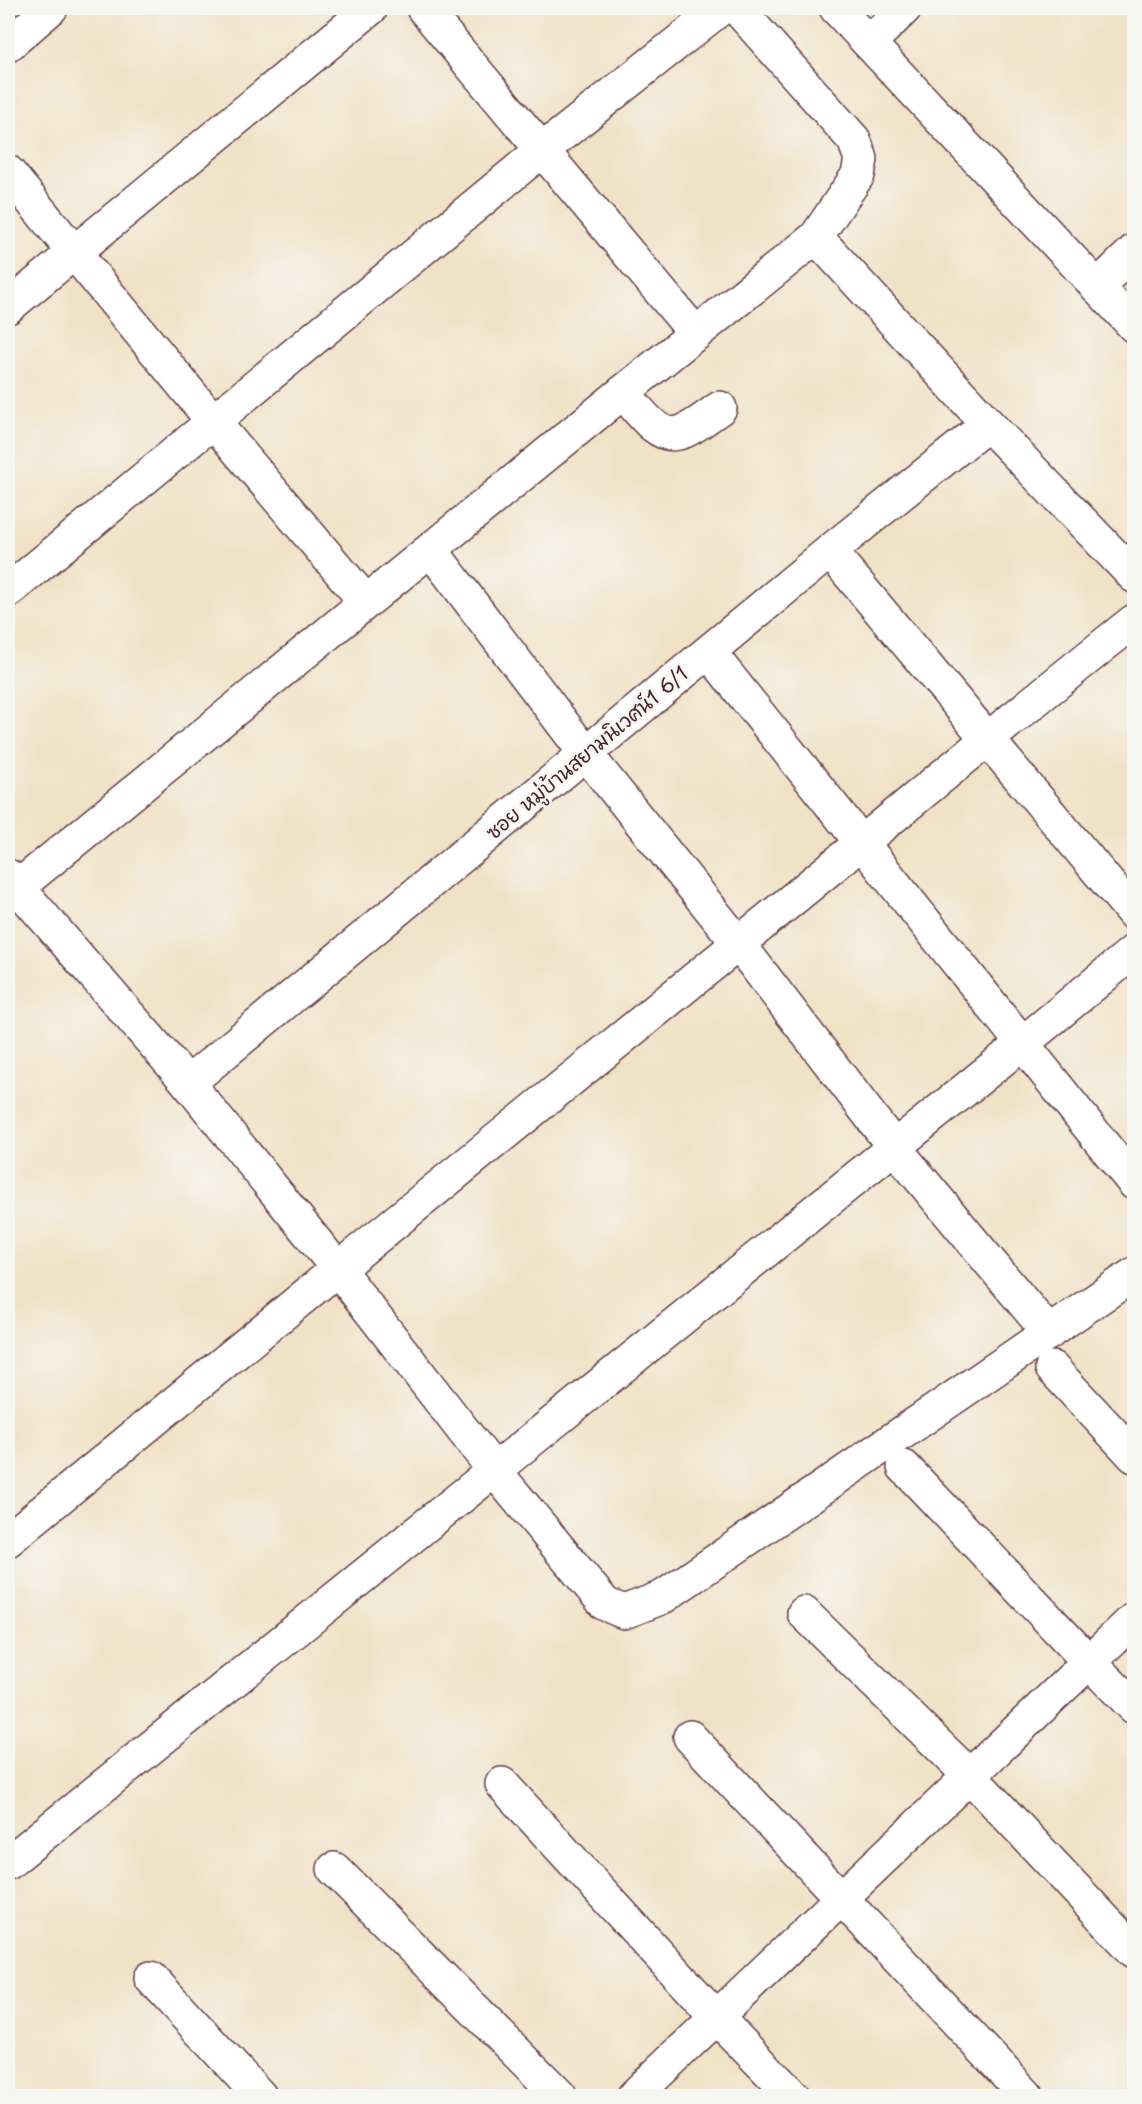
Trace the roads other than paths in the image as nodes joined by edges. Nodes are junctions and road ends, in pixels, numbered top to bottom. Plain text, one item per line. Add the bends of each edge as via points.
1 (51, 8) edge
2 (371, 8) edge
3 (423, 8) edge
4 (722, 8) edge
5 (737, 8) edge
6 (836, 8) edge
7 (905, 8) edge
8 (869, 43) junction
9 (8, 45) edge
10 (542, 151) junction
11 (8, 172) edge
12 (816, 237) junction
13 (1134, 251) edge
14 (73, 253) junction
15 (1098, 286) junction
16 (8, 307) edge
17 (1134, 326) edge
18 (696, 334) junction
19 (623, 392) junction
20 (720, 408) dead end
21 (212, 420) junction
22 (988, 424) junction
23 (431, 550) junction
24 (830, 551) junction
25 (1134, 576) edge
26 (8, 591) edge
27 (366, 602) junction
28 (1134, 621) edge
29 (709, 652) junction
30 (987, 738) junction
31 (586, 754) junction
32 (861, 843) junction
33 (11, 886) edge
34 (1134, 914) edge
35 (738, 943) junction
36 (1134, 951) edge
37 (1023, 1043) junction
38 (188, 1083) junction
39 (894, 1147) junction
40 (1134, 1183) edge
41 (337, 1268) junction
42 (1134, 1274) edge
43 (1049, 1333) junction
44 (1052, 1368) dead end
45 (1134, 1456) edge
46 (904, 1467) dead end
47 (494, 1470) junction
48 (8, 1540) edge
49 (804, 1613) dead end
50 (1134, 1619) edge
51 (1089, 1662) junction
52 (1134, 1707) edge
53 (690, 1737) dead end
54 (970, 1776) junction
55 (502, 1784) dead end
56 (8, 1863) edge
57 (334, 1869) dead end
58 (842, 1898) junction
59 (1134, 1951) edge
60 (151, 1978) dead end
61 (717, 2018) junction
62 (260, 2097) edge
63 (560, 2097) edge
64 (634, 2097) edge
65 (793, 2097) edge
66 (1027, 2097) edge

1 - 9 street
2 - 14 street
3 - 10 street
4 - 10 street
5 - 12 street via 854,141 861,159 858,175
6 - 8 street
7 - 8 street
8 - 15 street
10 - 18 street
10 - 21 street
11 - 14 street
12 - 18 street
12 - 22 street
13 - 15 street
14 - 16 street
14 - 21 street
15 - 17 street
18 - 19 street
19 - 20 street via 657,429 669,434 680,433
19 - 23 street
21 - 26 street
21 - 27 street
22 - 24 street, ซอย หมู่บ้านสยามนิเวศน์1 6/1
22 - 25 street
23 - 27 street
23 - 31 street
24 - 29 street, ซอย หมู่บ้านสยามนิเวศน์1 6/1
24 - 30 street
27 - 33 street
28 - 30 street
29 - 31 street, ซอย หมู่บ้านสยามนิเวศน์1 6/1
29 - 32 street
30 - 32 street
30 - 34 street
31 - 35 street
31 - 38 street, ซอย หมู่บ้านสยามนิเวศน์1 6/1
32 - 35 street
32 - 37 street
33 - 38 street
35 - 39 street
35 - 41 street
36 - 37 street
37 - 39 street
37 - 40 street
38 - 41 street
39 - 43 street
39 - 47 street
41 - 47 street
41 - 48 street
42 - 43 street
43 - 47 street via 663,1597 624,1612 604,1604
44 - 45 street
46 - 51 street
47 - 56 street
49 - 54 street
50 - 51 street
51 - 52 street
51 - 54 street
53 - 58 street
54 - 58 street
54 - 59 street
55 - 61 street
57 - 63 street
58 - 61 street
58 - 66 street
60 - 62 street
61 - 64 street
61 - 65 street

